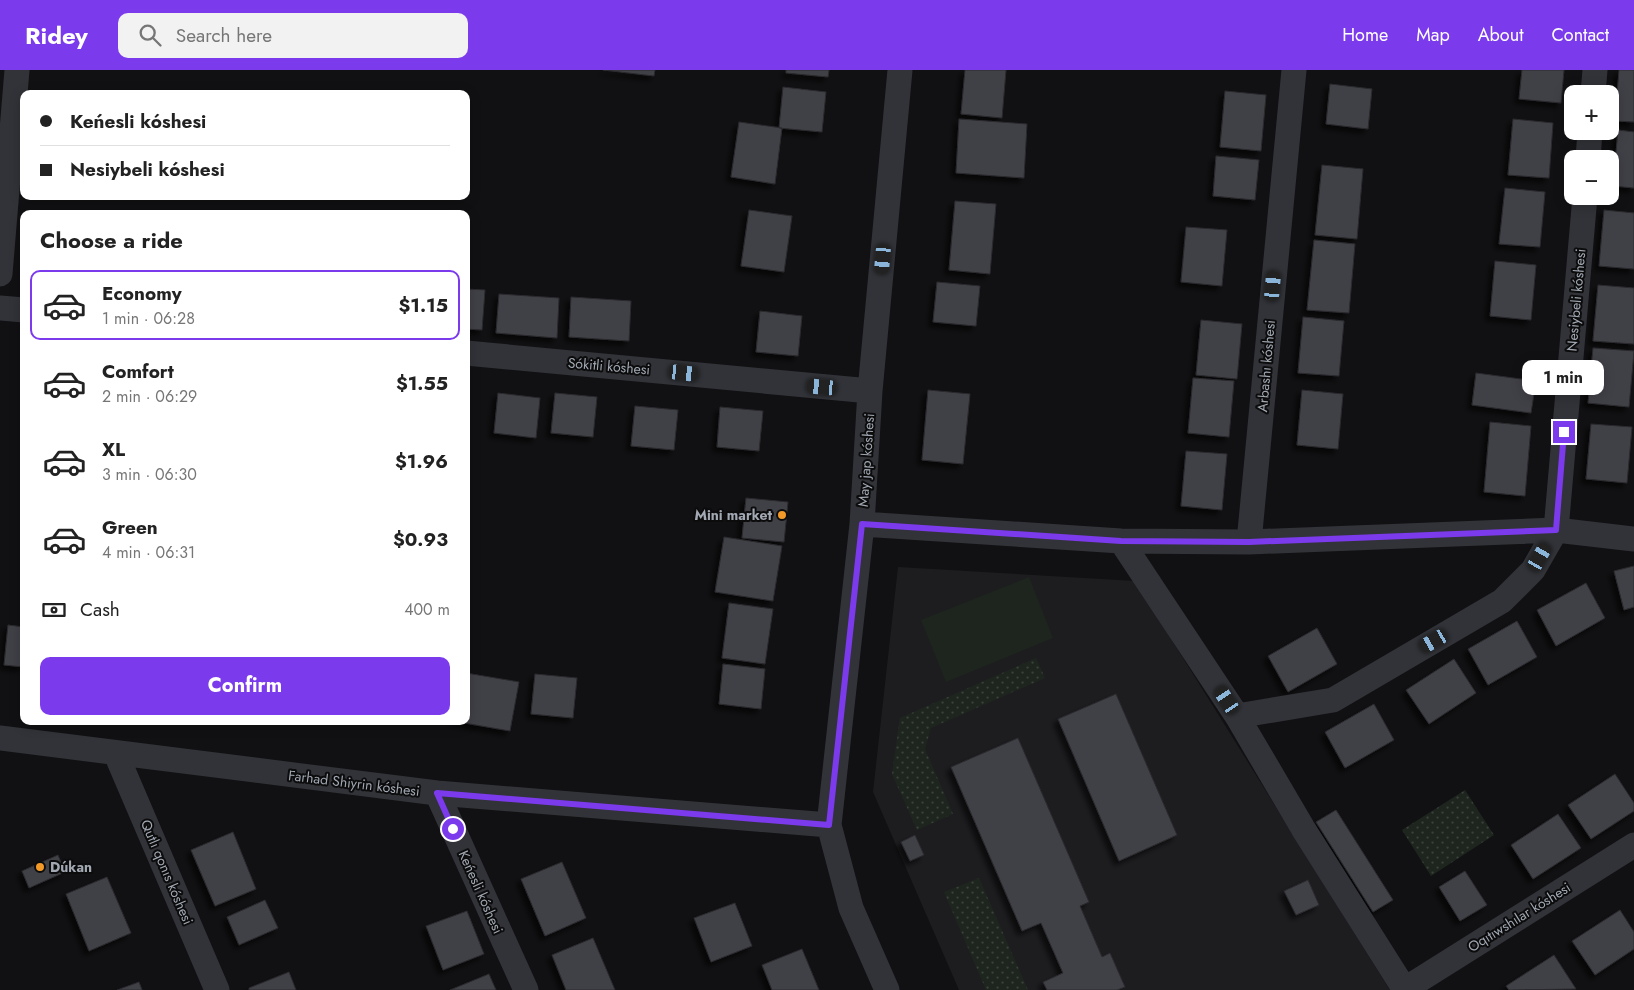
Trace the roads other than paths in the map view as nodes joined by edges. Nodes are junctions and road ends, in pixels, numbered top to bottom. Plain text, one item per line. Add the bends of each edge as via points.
1 (17, 70) edge
2 (900, 70) edge
3 (1294, 70) edge
4 (1595, 70) edge
5 (1594, 85) edge
6 (1583, 205) edge
7 (0, 274) edge
8 (0, 308) edge
9 (20, 310) edge
10 (470, 353) edge
11 (870, 391) junction
12 (862, 524) junction
13 (1556, 530) junction
14 (1634, 539) edge
15 (1121, 541) junction
16 (1249, 542) junction
17 (1238, 716) junction
18 (0, 738) edge
19 (116, 754) junction
20 (437, 793) junction
21 (829, 825) junction
22 (1634, 845) edge
23 (217, 990) edge
24 (526, 990) edge
25 (887, 990) edge
26 (1405, 990) edge

1 - 7 street
2 - 11 street, May jap kóshesi
3 - 16 street, Arbashı kóshesi
4 - 5 street
6 - 13 street, Nesiybeli kóshesi
8 - 9 street
10 - 11 street, Sókitli kóshesi
11 - 12 street, May jap kóshesi
12 - 15 street
12 - 21 street, May jap kóshesi
13 - 14 street
13 - 16 street
13 - 17 street, Nesiybeli kóshesi via 1533,570 1502,602 1333,700
15 - 16 street
15 - 17 street
17 - 26 street via 1304,830
18 - 19 street, Farhad Shiyrin kóshesi
19 - 20 street, Farhad Shiyrin kóshesi
19 - 23 street, Qutlı qonıs kóshesi
20 - 21 street, Farhad Shiyrin kóshesi
20 - 24 street, Keńesli kóshesi
21 - 25 street, May jap kóshesi via 851,908
22 - 26 street, Oqıtıwshılar kóshesi

